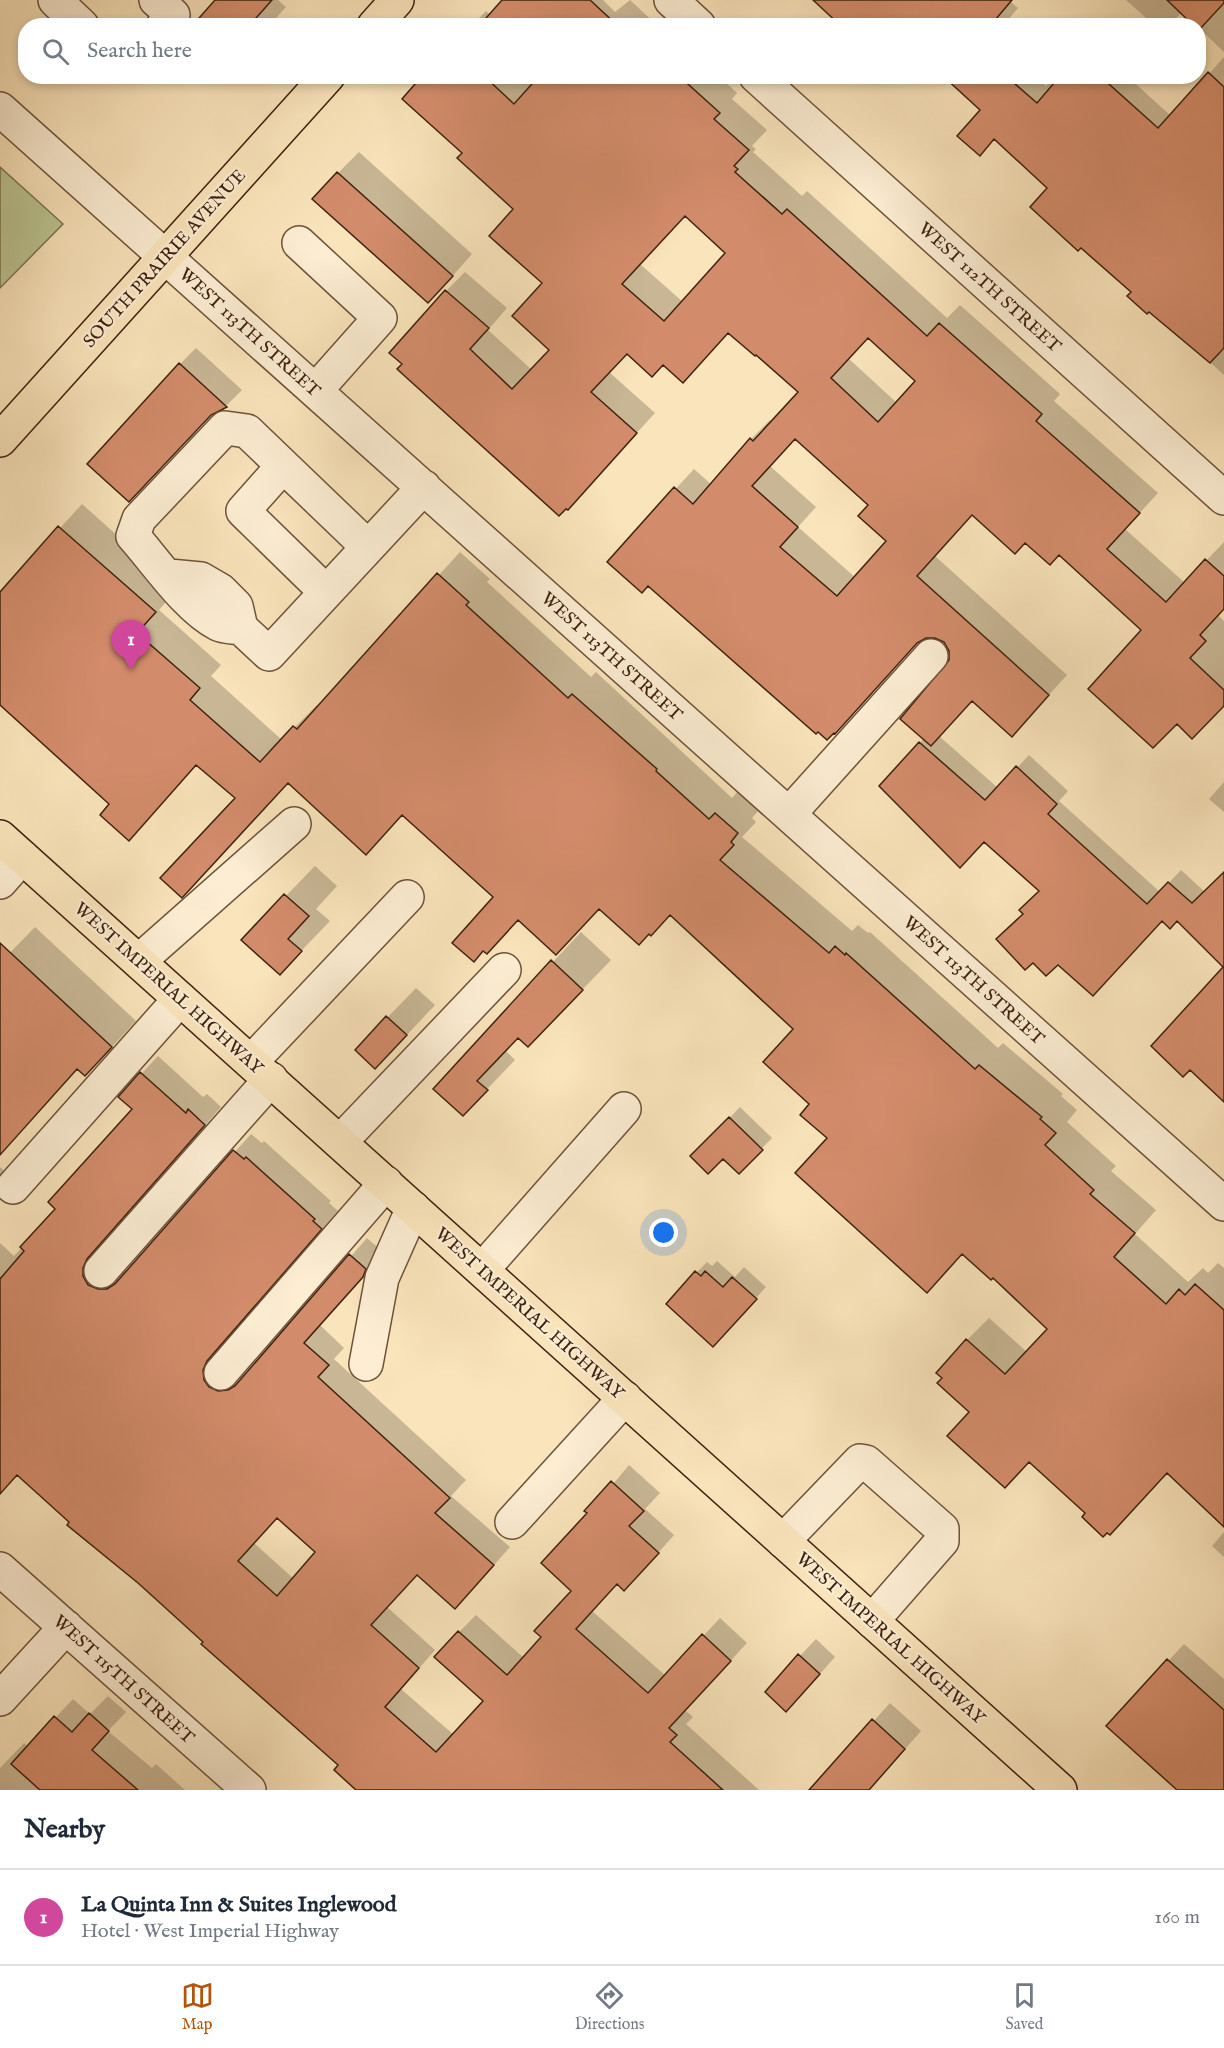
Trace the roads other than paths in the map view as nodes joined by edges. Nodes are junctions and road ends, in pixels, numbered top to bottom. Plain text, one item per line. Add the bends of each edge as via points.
1 (56, 0) edge
2 (156, 0) edge
3 (397, 0) edge
4 (74, 18) edge
5 (171, 18) edge
6 (381, 18) edge
7 (321, 84) edge
8 (765, 84) edge
9 (0, 109) edge
10 (299, 243) dead end
11 (166, 256) junction
12 (316, 390) junction
13 (0, 440) edge
14 (283, 466) junction
15 (424, 487) junction
16 (1224, 498) edge
17 (368, 547) junction
18 (326, 592) junction
19 (931, 656) dead end
20 (789, 814) junction
21 (294, 824) dead end
22 (11, 847) edge
23 (0, 882) edge
24 (407, 897) dead end
25 (139, 962) junction
26 (504, 970) dead end
27 (180, 999) junction
28 (261, 1070) junction
29 (624, 1109) dead end
30 (340, 1142) junction
31 (386, 1183) junction
32 (14, 1187) dead end
33 (1224, 1204) edge
34 (413, 1208) junction
35 (482, 1270) junction
36 (101, 1271) dead end
37 (366, 1364) dead end
38 (221, 1373) dead end
39 (624, 1398) junction
40 (512, 1522) dead end
41 (783, 1541) junction
42 (0, 1569) edge
43 (872, 1621) junction
44 (66, 1627) junction
45 (0, 1699) edge
46 (1052, 1787) edge
47 (249, 1790) edge

1 - 4 street
2 - 5 street via 173,15
3 - 6 main road
7 - 11 main road, SOUTH PRAIRIE AVENUE
8 - 16 street, WEST 112TH STREET
9 - 11 street, WEST 113TH STREET
10 - 12 street via 380,318
11 - 12 street, WEST 113TH STREET
11 - 13 main road, SOUTH PRAIRIE AVENUE
12 - 15 street, WEST 113TH STREET
14 - 17 street
14 - 18 street via 243,512
14 - 18 street via 247,431 225,428 139,519 133,536 169,576 201,579 220,590 236,606 241,628 269,654
15 - 17 street
15 - 20 street, WEST 113TH STREET
17 - 18 street
19 - 20 street
20 - 33 street, WEST 113TH STREET
21 - 25 street
22 - 23 street
22 - 25 main road, WEST IMPERIAL HIGHWAY
24 - 28 street
25 - 27 main road, WEST IMPERIAL HIGHWAY
26 - 30 street
27 - 28 main road, WEST IMPERIAL HIGHWAY
27 - 32 street
28 - 30 main road, WEST IMPERIAL HIGHWAY
28 - 36 street
29 - 35 street
30 - 31 main road, WEST IMPERIAL HIGHWAY
31 - 34 main road, WEST IMPERIAL HIGHWAY
31 - 38 street
34 - 35 main road, WEST IMPERIAL HIGHWAY
34 - 37 street via 382,1278
35 - 39 main road, WEST IMPERIAL HIGHWAY
39 - 40 street
39 - 41 main road, WEST IMPERIAL HIGHWAY
41 - 43 main road, WEST IMPERIAL HIGHWAY
41 - 43 street via 860,1461 866,1462 942,1529 942,1541
42 - 44 street, WEST 115TH STREET
43 - 46 main road, WEST IMPERIAL HIGHWAY
44 - 45 street
44 - 47 street, WEST 115TH STREET

